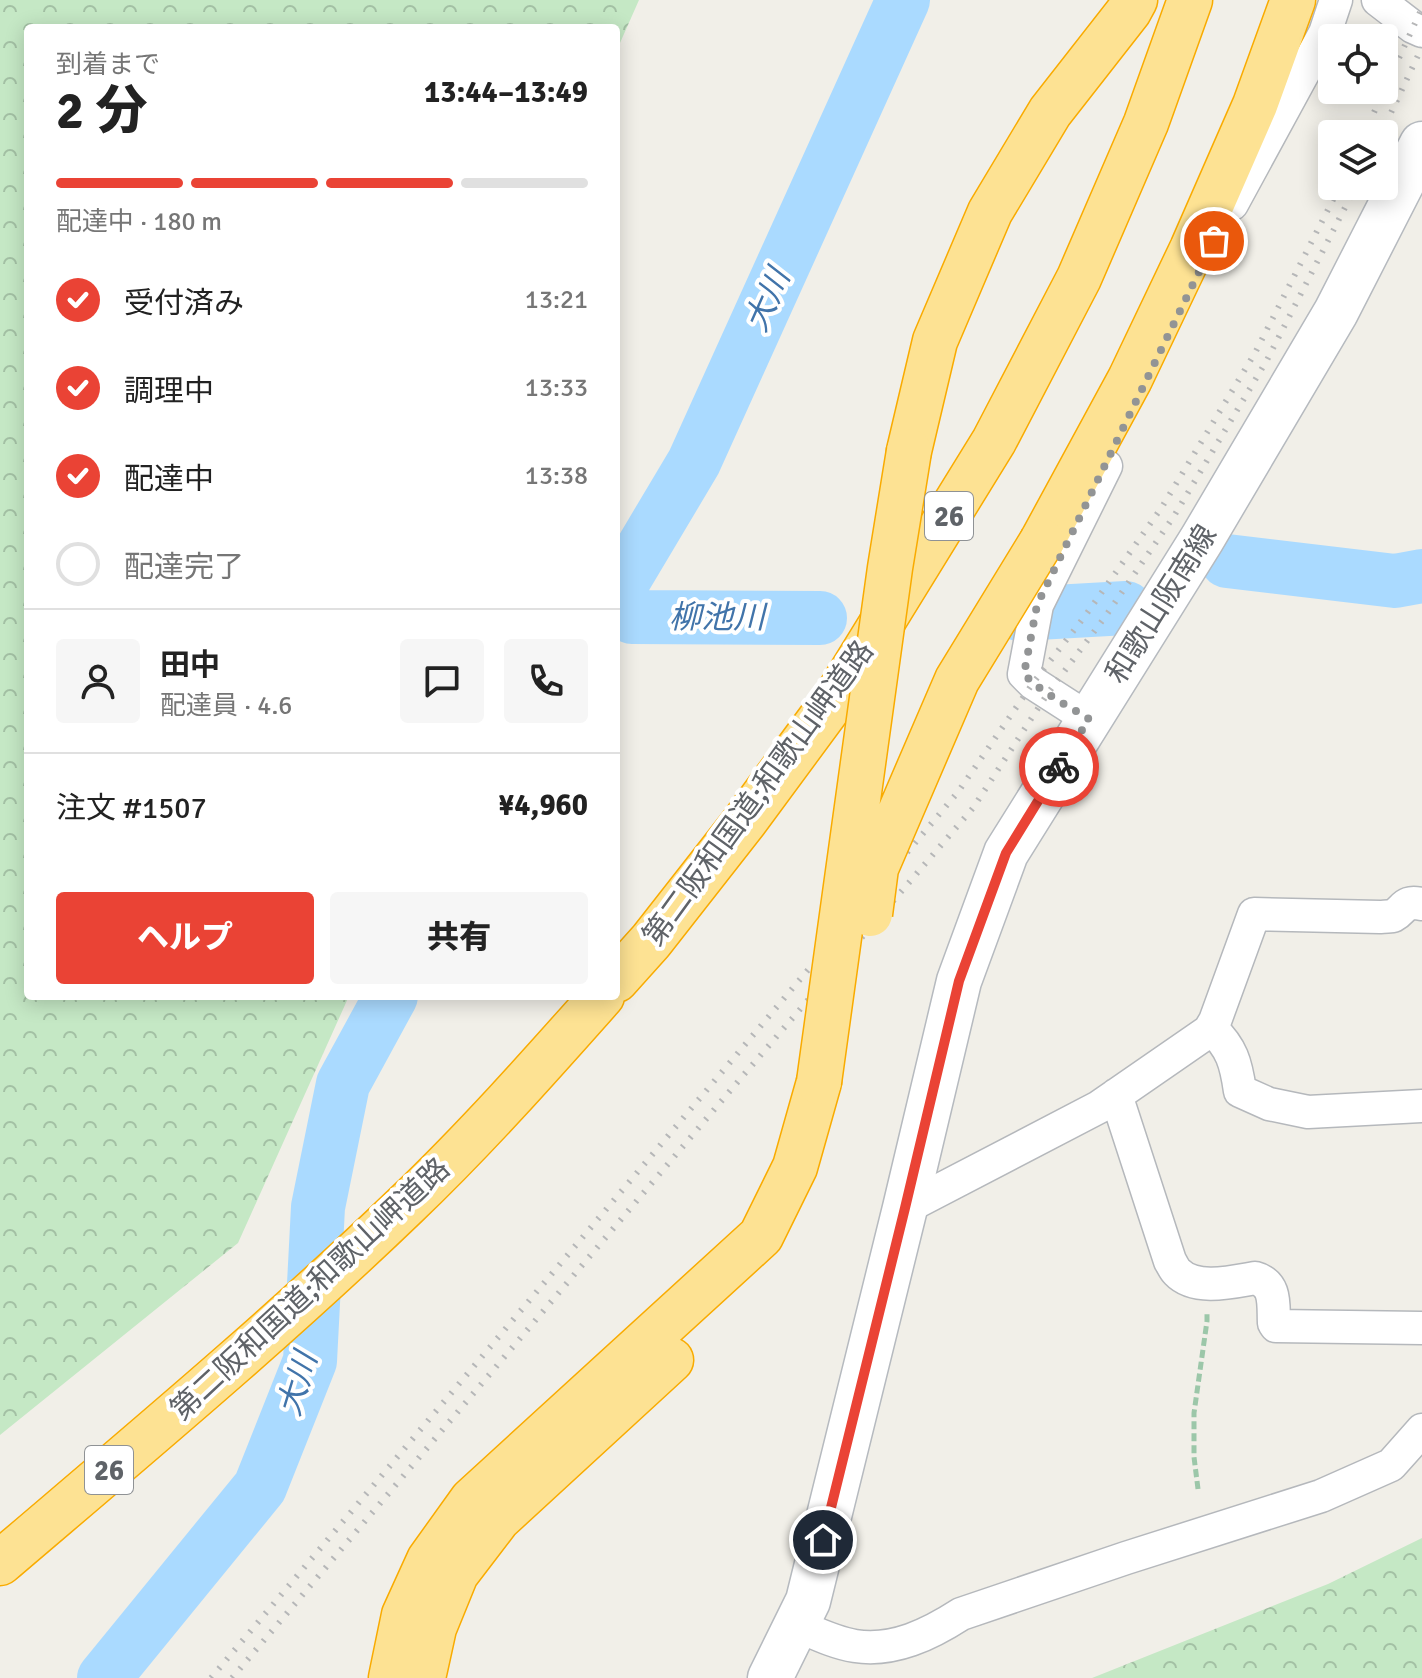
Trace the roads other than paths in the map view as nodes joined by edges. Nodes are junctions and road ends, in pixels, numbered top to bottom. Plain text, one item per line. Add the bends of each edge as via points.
1 (1135, 0) edge
2 (1190, 0) edge
3 (1293, 0) edge
4 (1336, 0) edge
5 (1378, 0) edge
6 (1422, 31) edge
7 (1422, 144) edge
8 (1089, 719) junction
9 (1422, 904) edge
10 (620, 976) edge
11 (598, 1000) edge
12 (1211, 1028) junction
13 (831, 1083) junction
14 (1116, 1095) junction
15 (1422, 1106) edge
16 (905, 1208) junction
17 (1422, 1328) edge
18 (1422, 1430) edge
19 (0, 1563) edge
20 (796, 1625) junction
21 (391, 1678) edge
22 (423, 1678) edge
23 (770, 1678) edge

1 - 13 highway, bridge via 1050,112 990,212 935,341 909,451 890,568
2 - 10 highway, 第二阪和国道;和歌山岬道路 / 26 via 1146,123 1079,278 994,441 835,699
3 - 13 highway, bridge via 1255,105 1130,379 1042,541 957,680 876,868
4 - 8 street via 1325,33 1241,188 1035,613 1024,674
5 - 6 street
7 - 8 main road, 和歌山阪南線 via 1336,312
8 - 16 main road, 和歌山阪南線 via 1006,853 959,981
9 - 12 street via 1414,902 1393,916 1380,917 1254,914
11 - 19 highway, 第二阪和国道;和歌山岬道路 / 26 via 406,1204 219,1376
12 - 14 street
12 - 15 street via 1230,1051 1240,1091 1269,1104 1308,1112
13 - 21 highway via 761,1236 472,1500 422,1573 404,1615
13 - 22 highway via 839,1120 803,1219 778,1260 498,1519 456,1574 434,1628
14 - 16 street
14 - 17 street via 1178,1273 1210,1284 1255,1278 1267,1283 1276,1326
16 - 20 main road, 和歌山阪南線 via 808,1601
18 - 20 street via 1391,1465 1321,1496 961,1614 908,1642 856,1646
20 - 23 main road, 和歌山阪南線

